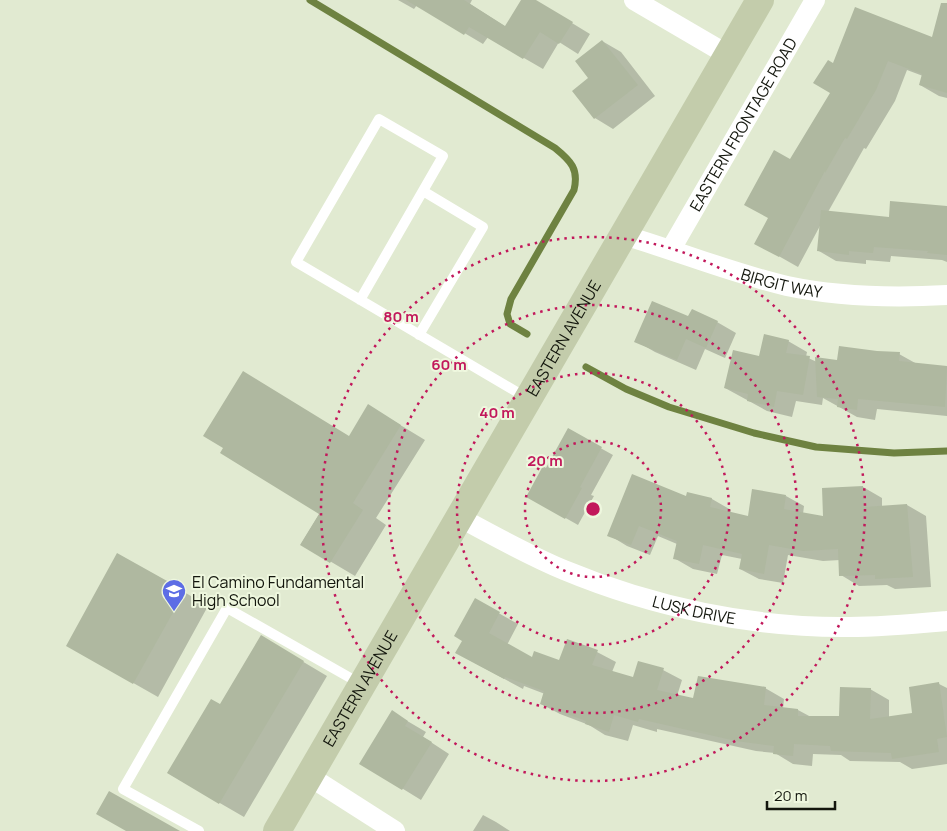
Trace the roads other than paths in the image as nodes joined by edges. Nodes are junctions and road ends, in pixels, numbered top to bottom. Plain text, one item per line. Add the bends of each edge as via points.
1 (634, 0) edge
2 (760, 0) edge
3 (815, 0) edge
4 (728, 55) junction
5 (423, 191) junction
6 (623, 235) junction
7 (671, 249) junction
8 (947, 296) edge
9 (360, 300) junction
10 (418, 335) junction
11 (528, 399) junction
12 (459, 517) junction
13 (947, 621) edge
14 (362, 684) junction
15 (309, 776) junction
16 (198, 831) edge
17 (277, 831) edge
18 (395, 831) edge

1 - 4 street
2 - 4 main road, EASTERN AVENUE
3 - 7 street, EASTERN FRONTAGE ROAD
4 - 6 main road, EASTERN AVENUE
5 - 9 lane
5 - 9 lane via 443,156 379,119 296,262
5 - 10 lane via 482,227
6 - 7 street, BIRGIT WAY
6 - 11 main road, EASTERN AVENUE
7 - 8 street, BIRGIT WAY via 788,286 848,295
9 - 10 lane
10 - 11 lane
11 - 12 main road, EASTERN AVENUE
12 - 13 street, LUSK DRIVE via 565,571 639,597 716,615 768,623 847,627
12 - 14 main road, EASTERN AVENUE
14 - 15 main road, EASTERN AVENUE
14 - 16 lane via 227,608 123,789
15 - 17 main road, EASTERN AVENUE
15 - 18 street

